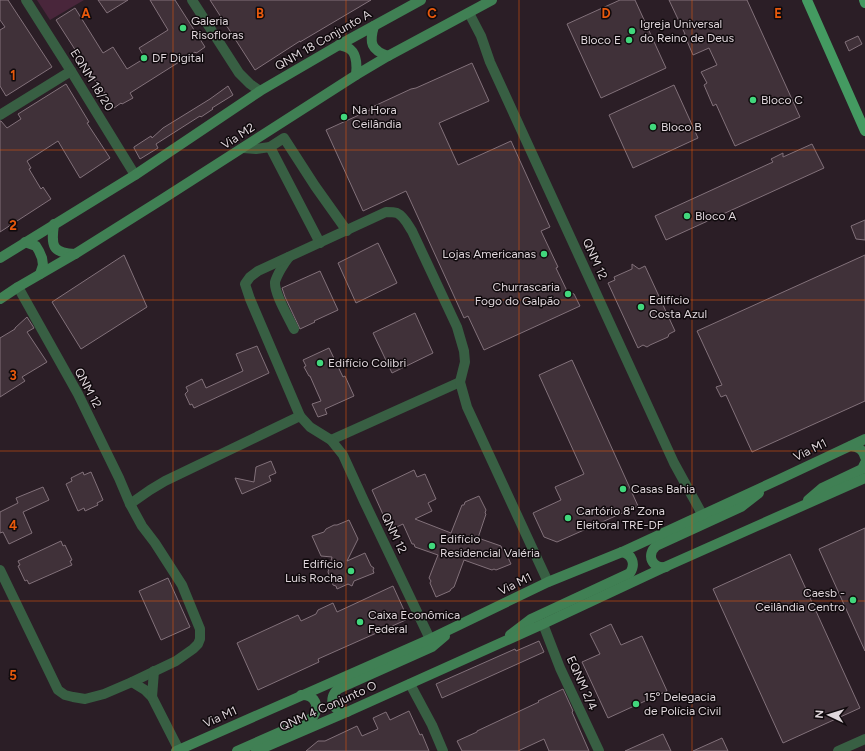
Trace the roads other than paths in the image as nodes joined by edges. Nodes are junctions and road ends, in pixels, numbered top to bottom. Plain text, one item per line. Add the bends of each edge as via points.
1 (26, 0) edge
2 (192, 0) edge
3 (421, 0) edge
4 (492, 0) edge
5 (807, 0) edge
6 (864, 0) edge
7 (865, 3) edge
8 (469, 13) junction
9 (374, 26) junction
10 (339, 45) junction
11 (388, 56) junction
12 (71, 70) junction
13 (356, 75) junction
14 (260, 91) junction
15 (0, 115) edge
16 (865, 131) edge
17 (270, 147) junction
18 (243, 148) junction
19 (135, 175) junction
20 (54, 224) junction
21 (346, 230) junction
22 (25, 242) junction
23 (320, 243) junction
24 (75, 254) junction
25 (289, 257) junction
26 (0, 258) edge
27 (40, 274) junction
28 (18, 287) junction
29 (0, 299) edge
30 (294, 329) dead end
31 (460, 382) junction
32 (300, 416) junction
33 (865, 439) edge
34 (331, 440) junction
35 (851, 446) junction
36 (865, 457) edge
37 (865, 462) edge
38 (865, 478) edge
39 (772, 483) junction
40 (130, 504) junction
41 (797, 508) junction
42 (702, 514) junction
43 (622, 552) junction
44 (667, 566) junction
45 (0, 570) edge
46 (548, 582) junction
47 (463, 623) junction
48 (543, 624) junction
49 (430, 639) junction
50 (495, 645) junction
51 (154, 672) junction
52 (132, 682) junction
53 (410, 684) junction
54 (301, 695) junction
55 (152, 697) junction
56 (347, 712) junction
57 (865, 739) edge
58 (177, 750) edge
59 (237, 751) edge
60 (256, 751) edge
61 (443, 751) edge
62 (599, 751) edge
63 (838, 751) edge

1 - 12 street, EQNM 18/20
2 - 14 street via 239,73
3 - 9 main road, QNM 18 Conjunto A
4 - 8 main road, Via M2
5 - 16 main road
6 - 7 main road
8 - 11 main road, Via M2
8 - 42 street, QNM 12 via 674,463
9 - 10 main road, QNM 18 Conjunto A
9 - 11 main road via 371,35 374,48
10 - 13 main road via 352,51 357,66
10 - 14 main road, QNM 18 Conjunto A
11 - 13 main road, Via M2
12 - 15 street
12 - 19 street, EQNM 18/20
13 - 18 main road, Via M2
14 - 19 main road, Via M2
17 - 18 street
17 - 21 street via 284,138
17 - 23 street
18 - 24 main road, Via M2
19 - 20 main road, Via M2
20 - 22 main road, Via M2
20 - 24 main road via 52,238 57,250
21 - 23 street, QNM 12
21 - 31 street, QNM 12 via 386,212 396,213 407,223 457,327 465,362
22 - 26 main road, Via M2
22 - 27 main road via 33,244 39,251 43,265
23 - 25 street, QNM 12
24 - 27 main road, Via M2
25 - 30 street via 275,286
25 - 32 street, QNM 12 via 258,271 245,284
27 - 28 main road, Via M2
28 - 29 main road, Via M2
28 - 40 street, QNM 12 via 78,394
31 - 34 street
31 - 46 street, QNM 12 via 467,407
32 - 34 street, QNM 12
32 - 40 street via 165,481
33 - 35 main road, Via M1
34 - 49 street, QNM 12 via 343,455
35 - 36 main road via 862,450
35 - 39 main road, Via M1
37 - 41 main road via 862,469 822,488
38 - 41 main road
39 - 42 main road, Via M1
39 - 44 main road via 741,507 656,546 651,554 652,562 659,567
40 - 51 street, QNM 12 via 182,585 200,629 200,639 194,649
41 - 44 main road
42 - 43 main road, Via M1
43 - 46 main road, Via M1
43 - 50 main road via 633,560 630,573 531,619
44 - 48 main road
45 - 52 street, QNM 12 via 58,690 65,695 84,699
46 - 47 main road, Via M1
47 - 49 main road, Via M1
47 - 56 main road via 432,647 334,692 333,705 339,711
48 - 50 main road
48 - 62 street, EQNM 2/4 via 560,668
49 - 54 main road, Via M1
50 - 53 main road
51 - 52 street, QNM 12
51 - 55 street
52 - 55 street
53 - 56 main road, QNM 4 Conjunto O
53 - 61 street via 432,724
54 - 58 main road, Via M1
54 - 59 main road via 309,696 317,706 312,718
55 - 58 street
56 - 60 main road, QNM 4 Conjunto O
57 - 63 street

